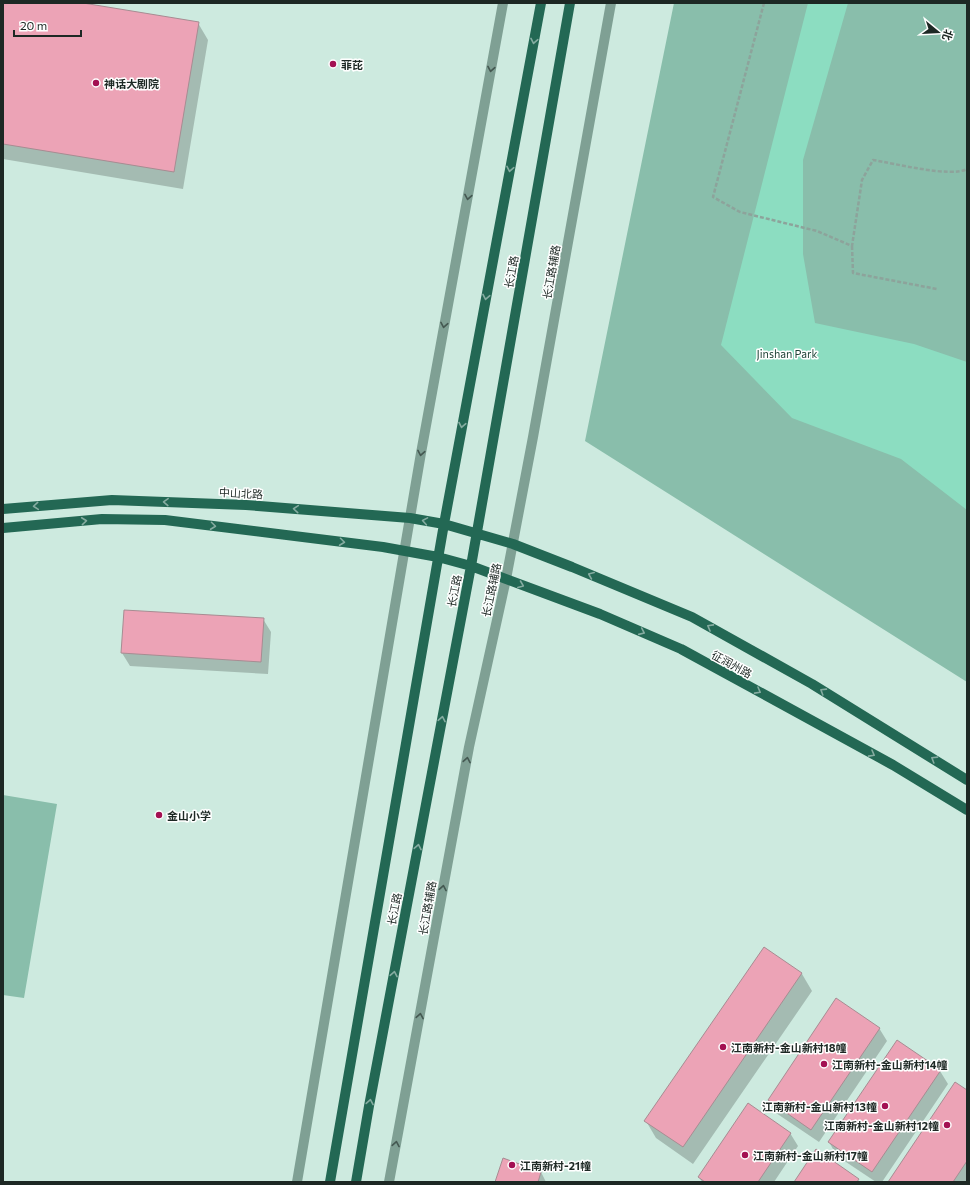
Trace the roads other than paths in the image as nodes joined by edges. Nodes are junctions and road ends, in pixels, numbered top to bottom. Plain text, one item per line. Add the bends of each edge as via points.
1 (503, 3) edge
2 (541, 3) edge
3 (570, 3) edge
4 (611, 3) edge
5 (3, 509) edge
6 (410, 518) junction
7 (444, 524) junction
8 (3, 528) edge
9 (476, 533) junction
10 (513, 544) junction
11 (404, 550) junction
12 (438, 557) junction
13 (471, 566) junction
14 (506, 579) junction
15 (967, 780) edge
16 (967, 810) edge
17 (297, 1182) edge
18 (330, 1182) edge
19 (356, 1182) edge
20 (389, 1182) edge

1 -> 6 street
2 -> 7 main road, 长江路
3 - 9 main road, 长江路
4 - 10 street, 长江路辅路
6 -> 5 main road, 中山北路 via 246,505 112,500
7 -> 6 main road, 中山北路
6 - 11 street
7 - 9 main road, 中山北路
7 - 12 main road, 长江路
8 -> 11 main road via 102,519 166,520
9 - 10 main road, 征润州路
9 - 13 main road, 长江路
10 - 14 street, 长江路辅路
15 -> 10 main road, 征润州路 via 812,684 692,617
11 - 12 main road
11 - 17 street
12 - 13 main road
12 - 18 main road, 长江路
13 - 14 main road, 征润州路
19 -> 13 main road, 长江路
14 -> 16 main road, 征润州路 via 600,614 681,649 893,765
20 -> 14 street, 长江路辅路 via 469,747

